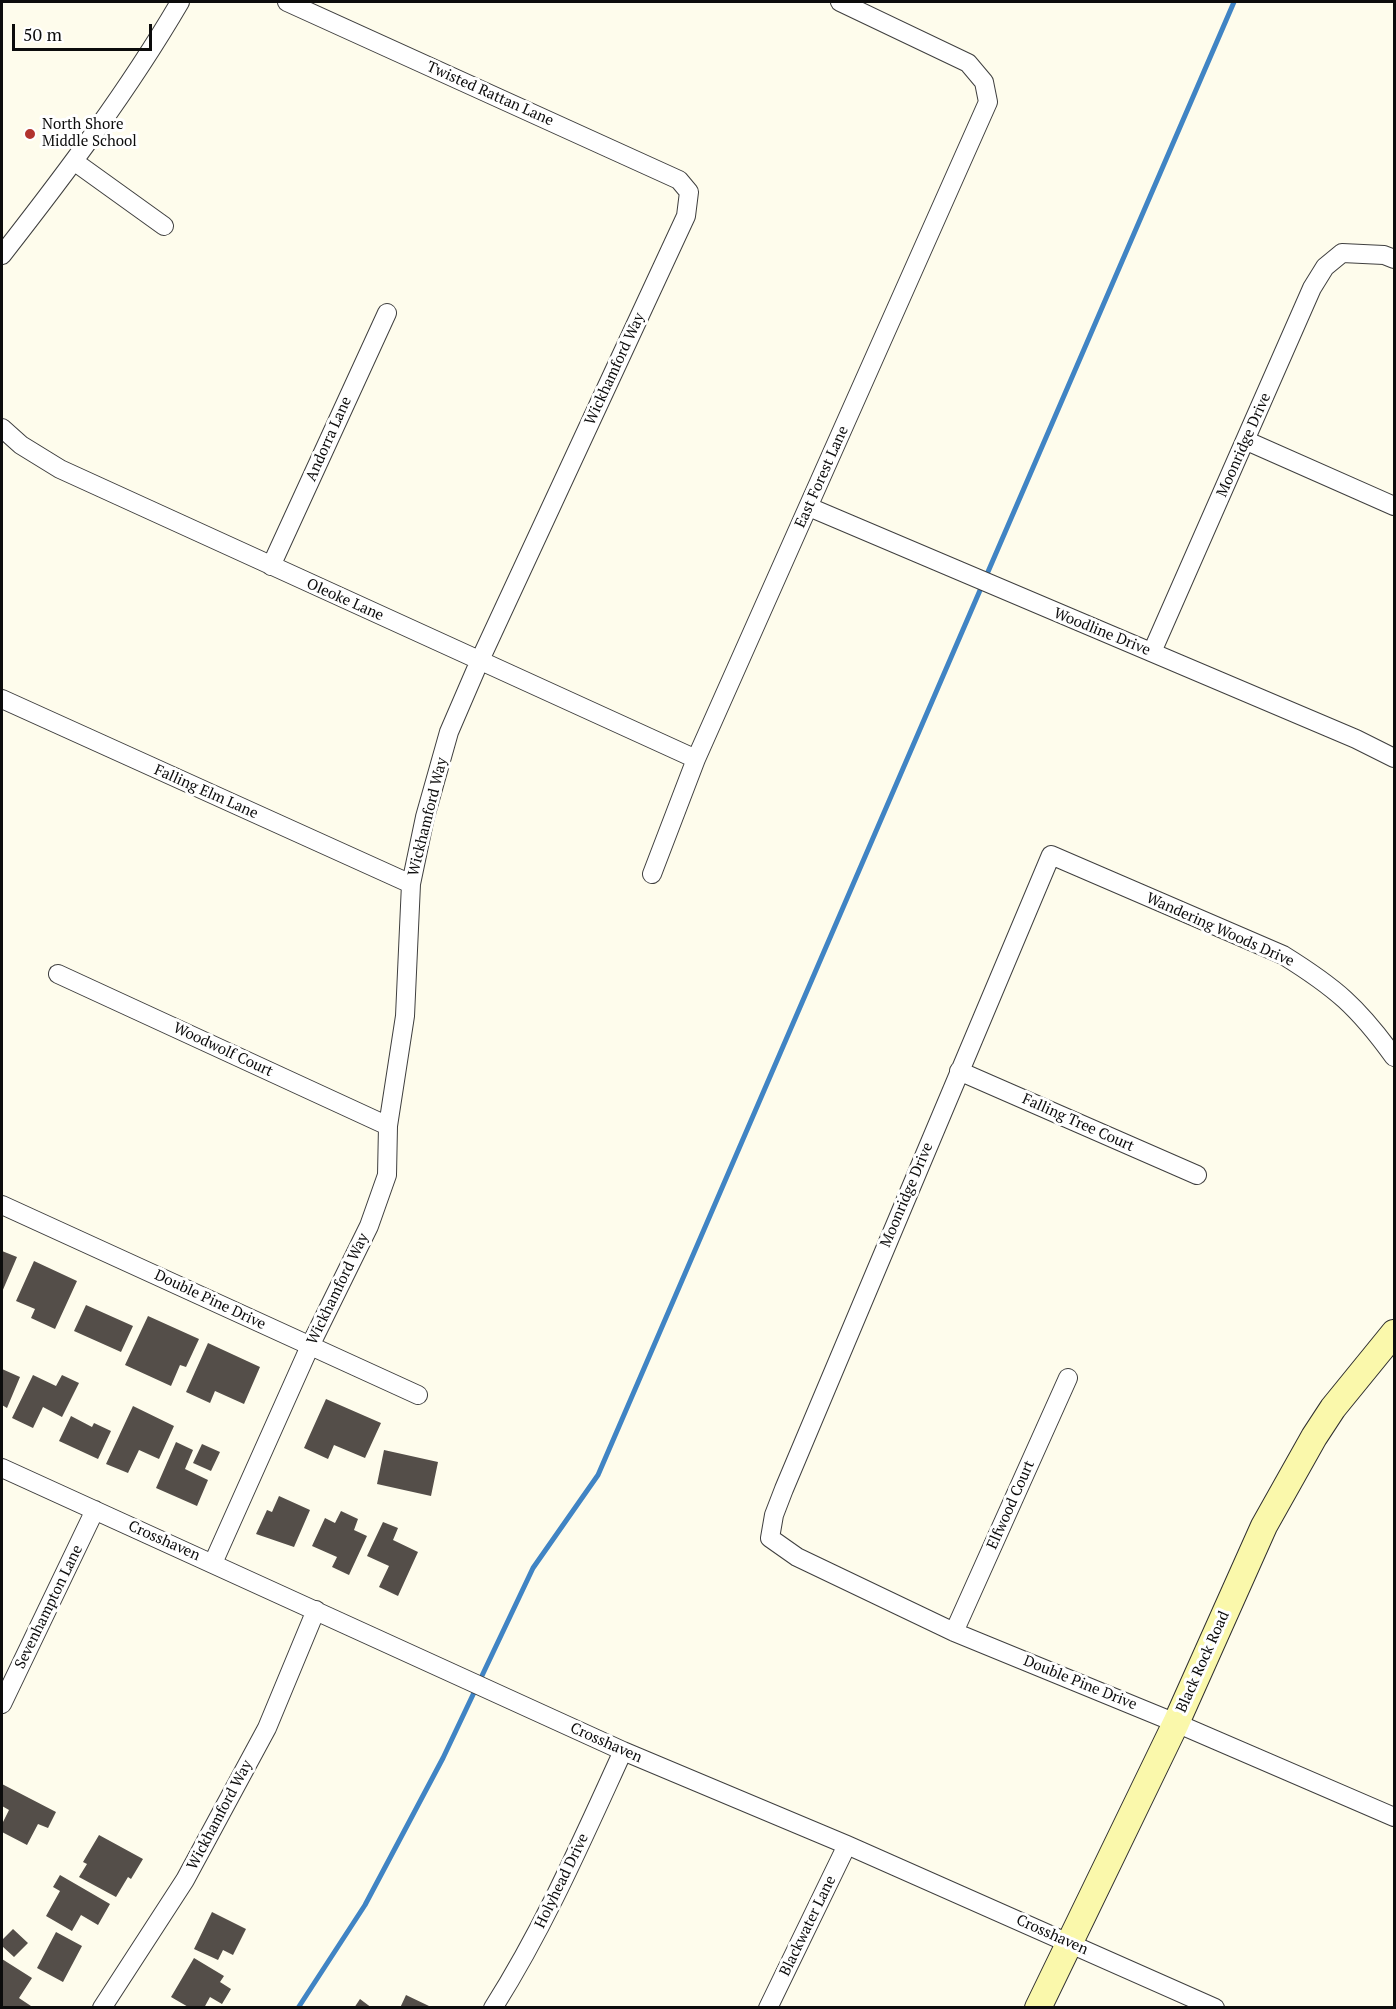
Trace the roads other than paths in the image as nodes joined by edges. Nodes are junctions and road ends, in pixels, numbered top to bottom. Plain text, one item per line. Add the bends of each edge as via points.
1 (180, 2) edge
2 (287, 2) edge
3 (840, 2) edge
4 (75, 162) junction
5 (689, 192) joint
6 (164, 226) dead end
7 (2, 255) edge
8 (1395, 259) edge
9 (387, 312) dead end
10 (2, 428) edge
11 (1247, 441) junction
12 (1395, 506) edge
13 (809, 507) junction
14 (271, 566) junction
15 (1152, 652) junction
16 (480, 660) junction
17 (2, 699) edge
18 (1395, 758) edge
19 (696, 759) junction
20 (1051, 855) joint
21 (652, 874) dead end
22 (411, 884) junction
23 (58, 974) dead end
24 (1395, 1057) edge
25 (959, 1071) junction
26 (388, 1126) junction
27 (1197, 1175) dead end
28 (2, 1205) edge
29 (1395, 1333) edge
30 (310, 1346) junction
31 (1068, 1378) dead end
32 (418, 1395) dead end
33 (2, 1468) edge
34 (95, 1510) junction
35 (770, 1538) joint
36 (213, 1563) junction
37 (316, 1610) junction
38 (954, 1632) junction
39 (2, 1704) edge
40 (1176, 1723) junction
41 (623, 1751) junction
42 (1395, 1817) edge
43 (848, 1845) junction
44 (1070, 1943) junction
45 (102, 2007) edge
46 (494, 2007) edge
47 (768, 2007) edge
48 (1038, 2007) edge
49 (1215, 2007) edge

1 - 4 street
2 - 5 street, Twisted Rattan Lane via 679,180
3 - 13 street, East Forest Lane via 968,63 984,82 988,102
4 - 6 street
4 - 7 street
5 - 16 street, Wickhamford Way via 686,216
8 - 11 street, Moonridge Drive via 1342,253 1325,267 1312,288
9 - 14 street, Andorra Lane
10 - 14 street, Oleoke Lane via 60,469
11 - 12 street
11 - 15 street, Moonridge Drive
13 - 15 street, Woodline Drive
13 - 19 street, East Forest Lane
14 - 16 street, Oleoke Lane
15 - 18 street, Woodline Drive
16 - 19 street, Oleoke Lane
16 - 22 street, Wickhamford Way via 449,732
17 - 22 street, Falling Elm Lane
19 - 21 street, East Forest Lane
20 - 24 street, Wandering Woods Drive via 1283,955 1351,1003
20 - 25 street, Moonridge Drive
22 - 26 street, Wickhamford Way via 405,1016
23 - 26 street, Woodwolf Court
25 - 27 street, Falling Tree Court
25 - 35 street, Moonridge Drive via 784,1489
26 - 30 street, Wickhamford Way via 387,1175 369,1226
28 - 30 street, Double Pine Drive
29 - 40 street, Black Rock Road via 1334,1408 1295,1467 1263,1526
30 - 32 street, Double Pine Drive
30 - 36 street, Wickhamford Way
31 - 38 street, Elfwood Court
33 - 34 street, Crosshaven
34 - 36 street, Crosshaven
34 - 39 street, Sevenhampton Lane
35 - 38 street, Double Pine Drive via 797,1557
36 - 37 street, Crosshaven
37 - 41 street, Crosshaven
37 - 45 street, Wickhamford Way via 267,1728 191,1870
38 - 40 street, Double Pine Drive
40 - 42 street, Double Pine Drive
40 - 44 street, Black Rock Road
41 - 43 street, Crosshaven
41 - 46 street, Holyhead Drive via 558,1890
43 - 44 street, Crosshaven
43 - 47 street, Blackwater Lane
44 - 48 street, Black Rock Road
44 - 49 street, Crosshaven

